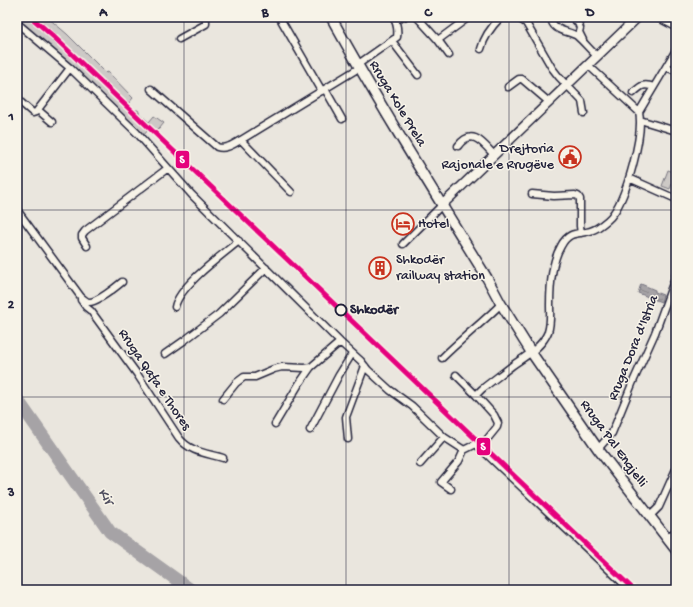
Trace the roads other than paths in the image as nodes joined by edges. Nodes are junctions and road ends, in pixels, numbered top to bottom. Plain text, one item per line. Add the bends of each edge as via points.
1 (205, 17) edge
2 (331, 17) edge
3 (404, 17) edge
4 (417, 17) edge
5 (469, 17) edge
6 (501, 17) edge
7 (518, 17) edge
8 (551, 17) edge
9 (572, 17) edge
10 (638, 17) edge
11 (657, 17) edge
12 (394, 18) edge
13 (281, 20) dead end
14 (17, 23) edge
15 (676, 27) edge
16 (179, 39) dead end
17 (392, 40) junction
18 (438, 40) junction
19 (584, 44) junction
20 (481, 49) dead end
21 (676, 50) edge
22 (449, 55) dead end
23 (597, 56) junction
24 (588, 65) junction
25 (358, 67) junction
26 (666, 67) junction
27 (70, 68) junction
28 (676, 71) edge
29 (418, 75) dead end
30 (566, 86) junction
31 (508, 87) dead end
32 (654, 87) junction
33 (151, 89) dead end
34 (323, 90) junction
35 (633, 93) dead end
36 (17, 99) edge
37 (549, 102) junction
38 (38, 110) junction
39 (638, 112) junction
40 (584, 113) dead end
41 (342, 119) dead end
42 (640, 120) junction
43 (52, 122) dead end
44 (676, 131) edge
45 (241, 140) junction
46 (458, 146) dead end
47 (494, 155) junction
48 (168, 168) junction
49 (629, 178) junction
50 (291, 192) dead end
51 (532, 194) dead end
52 (676, 199) edge
53 (442, 204) junction
54 (17, 210) edge
55 (581, 233) junction
56 (239, 241) junction
57 (403, 244) dead end
58 (88, 246) dead end
59 (266, 268) junction
60 (676, 275) edge
61 (122, 282) dead end
62 (81, 297) junction
63 (502, 304) junction
64 (175, 307) dead end
65 (340, 342) junction
66 (532, 352) junction
67 (165, 354) dead end
68 (352, 354) junction
69 (442, 358) dead end
70 (312, 366) junction
71 (364, 366) junction
72 (456, 375) dead end
73 (476, 395) junction
74 (222, 399) dead end
75 (275, 424) dead end
76 (310, 430) dead end
77 (444, 438) junction
78 (348, 439) dead end
79 (480, 448) junction
80 (598, 449) junction
81 (464, 450) junction
82 (223, 458) dead end
83 (420, 464) dead end
84 (676, 469) edge
85 (451, 489) dead end
86 (650, 516) junction
87 (676, 530) edge
88 (668, 540) junction
89 (676, 550) edge
90 (630, 590) edge

1 - 16 street via 206,24
2 - 25 main road, Rruga Kole Prela
3 - 12 street
4 - 18 street
5 - 18 street
6 - 20 street via 489,31
7 - 30 street via 526,23 552,68
8 - 19 street via 555,27 577,36
9 - 19 street via 578,23
10 - 23 street
11 - 15 street
12 - 17 street via 398,27 397,37
13 - 34 street
14 - 27 street
17 - 25 street
17 - 29 street
18 - 22 street
19 - 23 street
21 - 26 street
23 - 24 street
24 - 30 street
24 - 39 street
25 - 34 street
25 - 53 main road, Rruga Kole Prela
26 - 28 street
26 - 32 street
27 - 38 street
27 - 48 street via 137,133
30 - 37 street
30 - 40 street via 582,101
31 - 37 street via 522,79
32 - 35 street via 642,85
32 - 39 street
33 - 45 street via 217,146 227,148
34 - 41 street
34 - 45 street
36 - 38 street via 33,113
37 - 47 street
38 - 43 street
39 - 42 street
42 - 44 street
42 - 49 street
45 - 50 street
46 - 47 street via 463,140 475,137
47 - 53 street
48 - 56 street
48 - 58 street via 85,231 82,235
49 - 52 street
49 - 55 street via 613,215 595,229
51 - 55 street via 578,196
53 - 57 street
53 - 63 main road, Rruga Pal Engjelli
54 - 62 street, Rruga Qafa e Thores
55 - 66 street via 572,234 561,245 554,263 548,331
56 - 59 street
56 - 64 street via 188,284
59 - 65 street
59 - 67 street via 219,314
60 - 80 street, Rruga Dora d'Istria via 655,333 612,433
61 - 62 street via 91,302 86,302
62 - 82 street, Rruga Qafa e Thores via 137,374 178,438 194,450
63 - 66 main road, Rruga Pal Engjelli
63 - 69 street
65 - 68 street
65 - 70 street
66 - 73 street
66 - 80 main road, Rruga Pal Engjelli
68 - 71 street
68 - 76 street
70 - 74 street via 282,367 251,378 244,376
70 - 75 street
71 - 77 street via 412,406
71 - 78 street via 346,417
72 - 73 street
73 - 79 street via 498,423
77 - 81 street
77 - 83 street
79 - 81 street via 476,444
79 - 90 street
80 - 86 main road, Rruga Pal Engjelli
81 - 85 street via 459,461 441,482
84 - 86 street via 658,507
86 - 88 main road, Rruga Pal Engjelli
87 - 88 street
88 - 89 main road, Rruga Pal Engjelli

